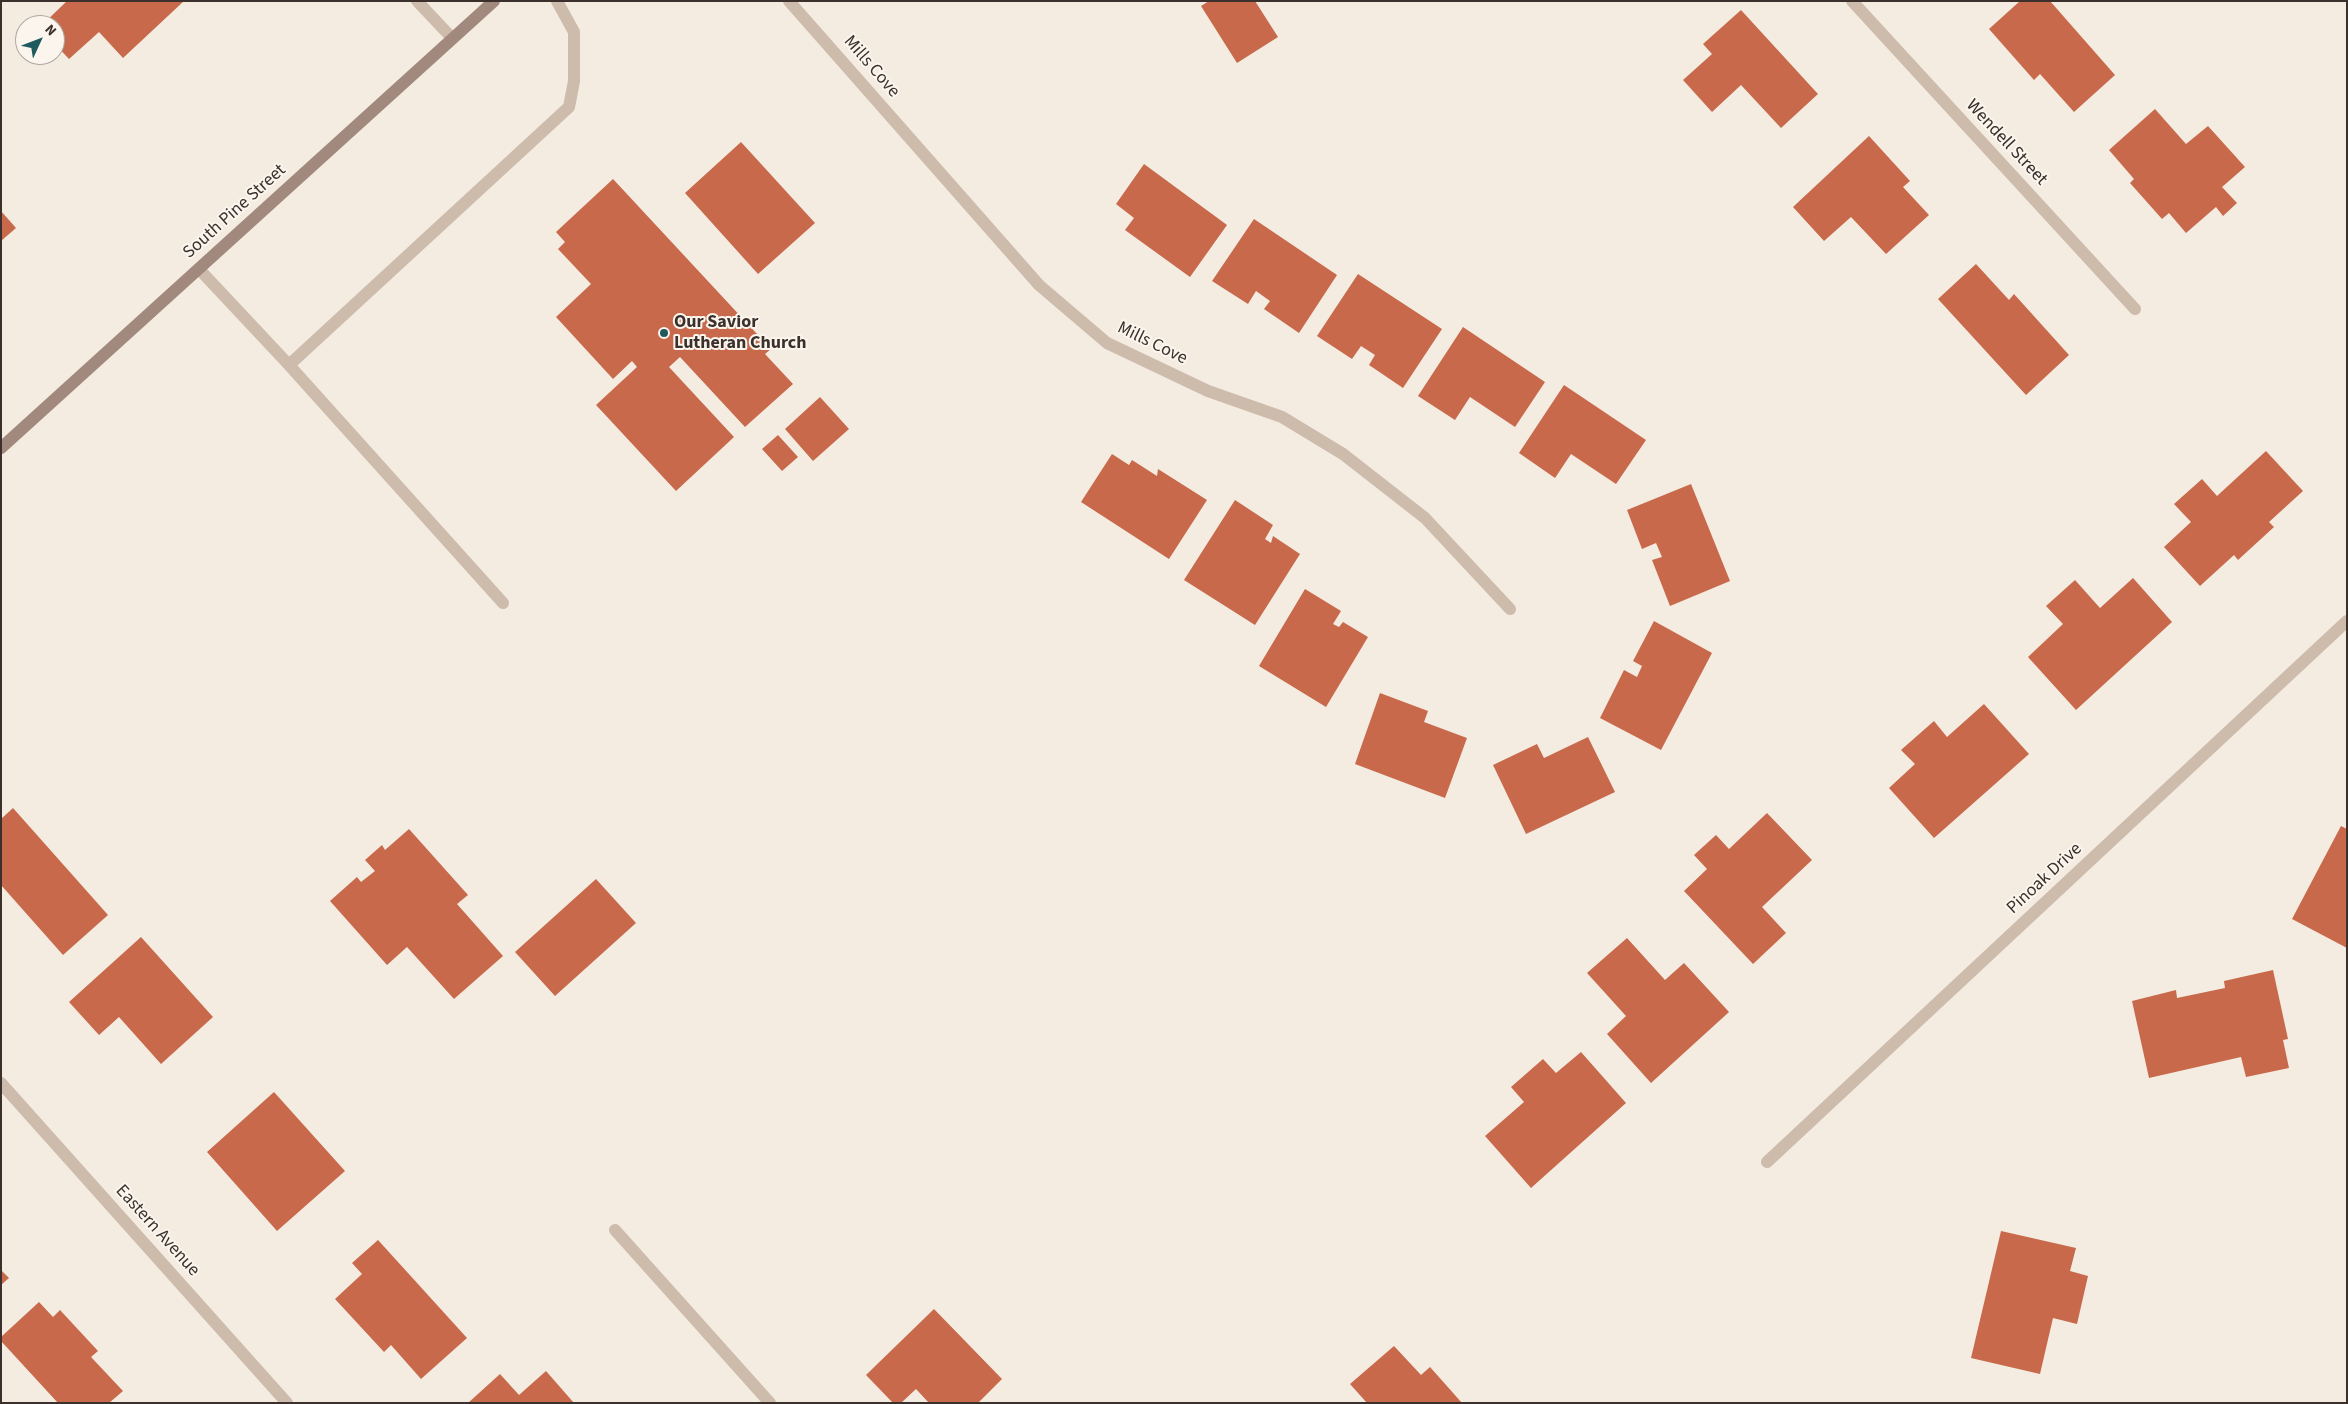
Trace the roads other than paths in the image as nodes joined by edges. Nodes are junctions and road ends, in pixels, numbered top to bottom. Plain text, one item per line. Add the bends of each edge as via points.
1 (418, 1) edge
2 (494, 1) edge
3 (557, 1) edge
4 (789, 1) edge
5 (1852, 1) edge
6 (452, 38) junction
7 (199, 269) junction
8 (2135, 309) dead end
9 (289, 366) junction
10 (1, 448) edge
11 (503, 603) dead end
12 (1510, 609) dead end
13 (2347, 621) edge
14 (1, 1083) edge
15 (1767, 1162) dead end
16 (615, 1230) dead end
17 (287, 1403) edge
18 (770, 1403) edge

1 - 6 street
2 - 6 main road, South Pine Street
3 - 9 street via 574,32 574,80 569,107
4 - 12 street, Mills Cove via 1039,285 1108,343 1208,391 1282,417 1343,454 1425,518
5 - 8 street, Wendell Street
6 - 7 main road, South Pine Street
7 - 9 street
7 - 10 main road, South Pine Street
9 - 11 street
13 - 15 street, Pinoak Drive
14 - 17 street, Eastern Avenue
16 - 18 street

